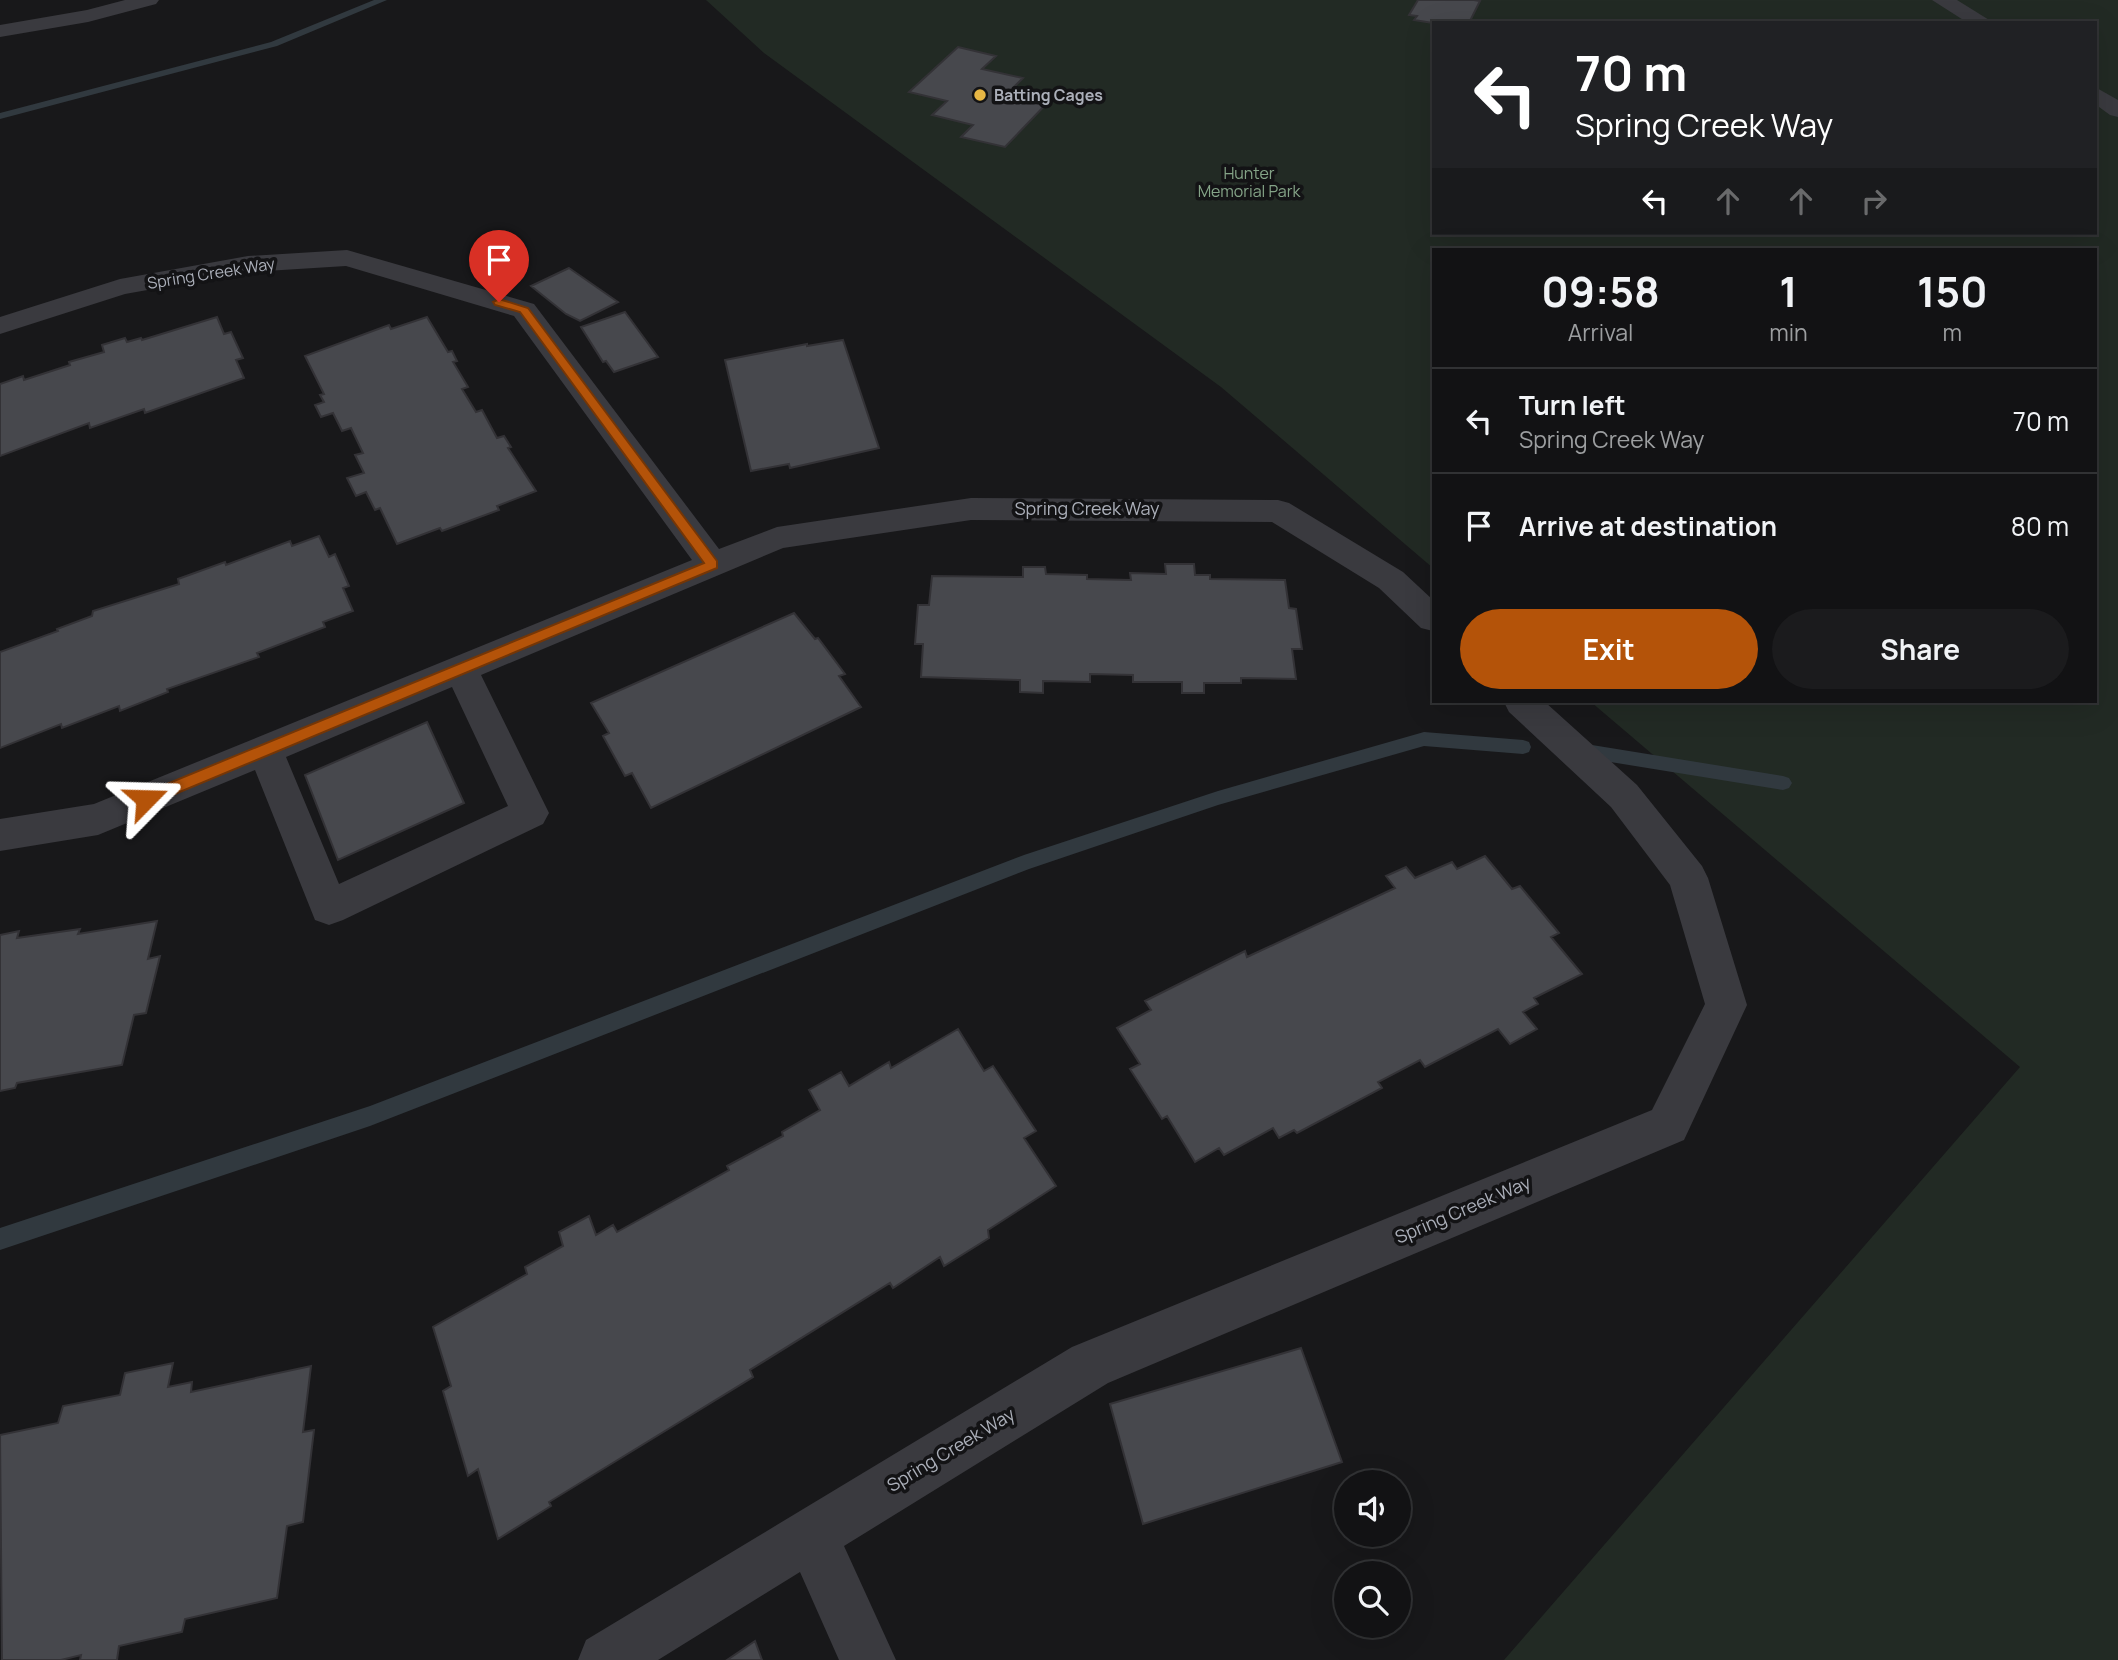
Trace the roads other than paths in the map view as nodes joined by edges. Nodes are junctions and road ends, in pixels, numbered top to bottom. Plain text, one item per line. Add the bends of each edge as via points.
1 (149, 0) edge
2 (1942, 0) edge
3 (1980, 21) edge
4 (0, 31) edge
5 (2097, 95) edge
6 (2118, 110) edge
7 (0, 326) edge
8 (713, 565) junction
9 (1432, 618) edge
10 (461, 669) junction
11 (1523, 703) edge
12 (265, 750) junction
13 (0, 835) edge
14 (811, 1535) junction
15 (606, 1660) edge
16 (868, 1660) edge

1 - 4 street
2 - 3 street
5 - 6 street
7 - 8 street, Spring Creek Way via 121,287 248,264 347,258 524,310
8 - 9 street, Spring Creek Way via 777,538 971,509 1278,510 1391,580
8 - 10 street, Spring Creek Way
10 - 12 street, Spring Creek Way
10 - 12 street via 530,813 329,908
11 - 14 street, Spring Creek Way via 1624,796 1688,878 1727,1005 1668,1125 1090,1365
12 - 13 street, Spring Creek Way via 98,819
14 - 15 street, Spring Creek Way
14 - 16 street

